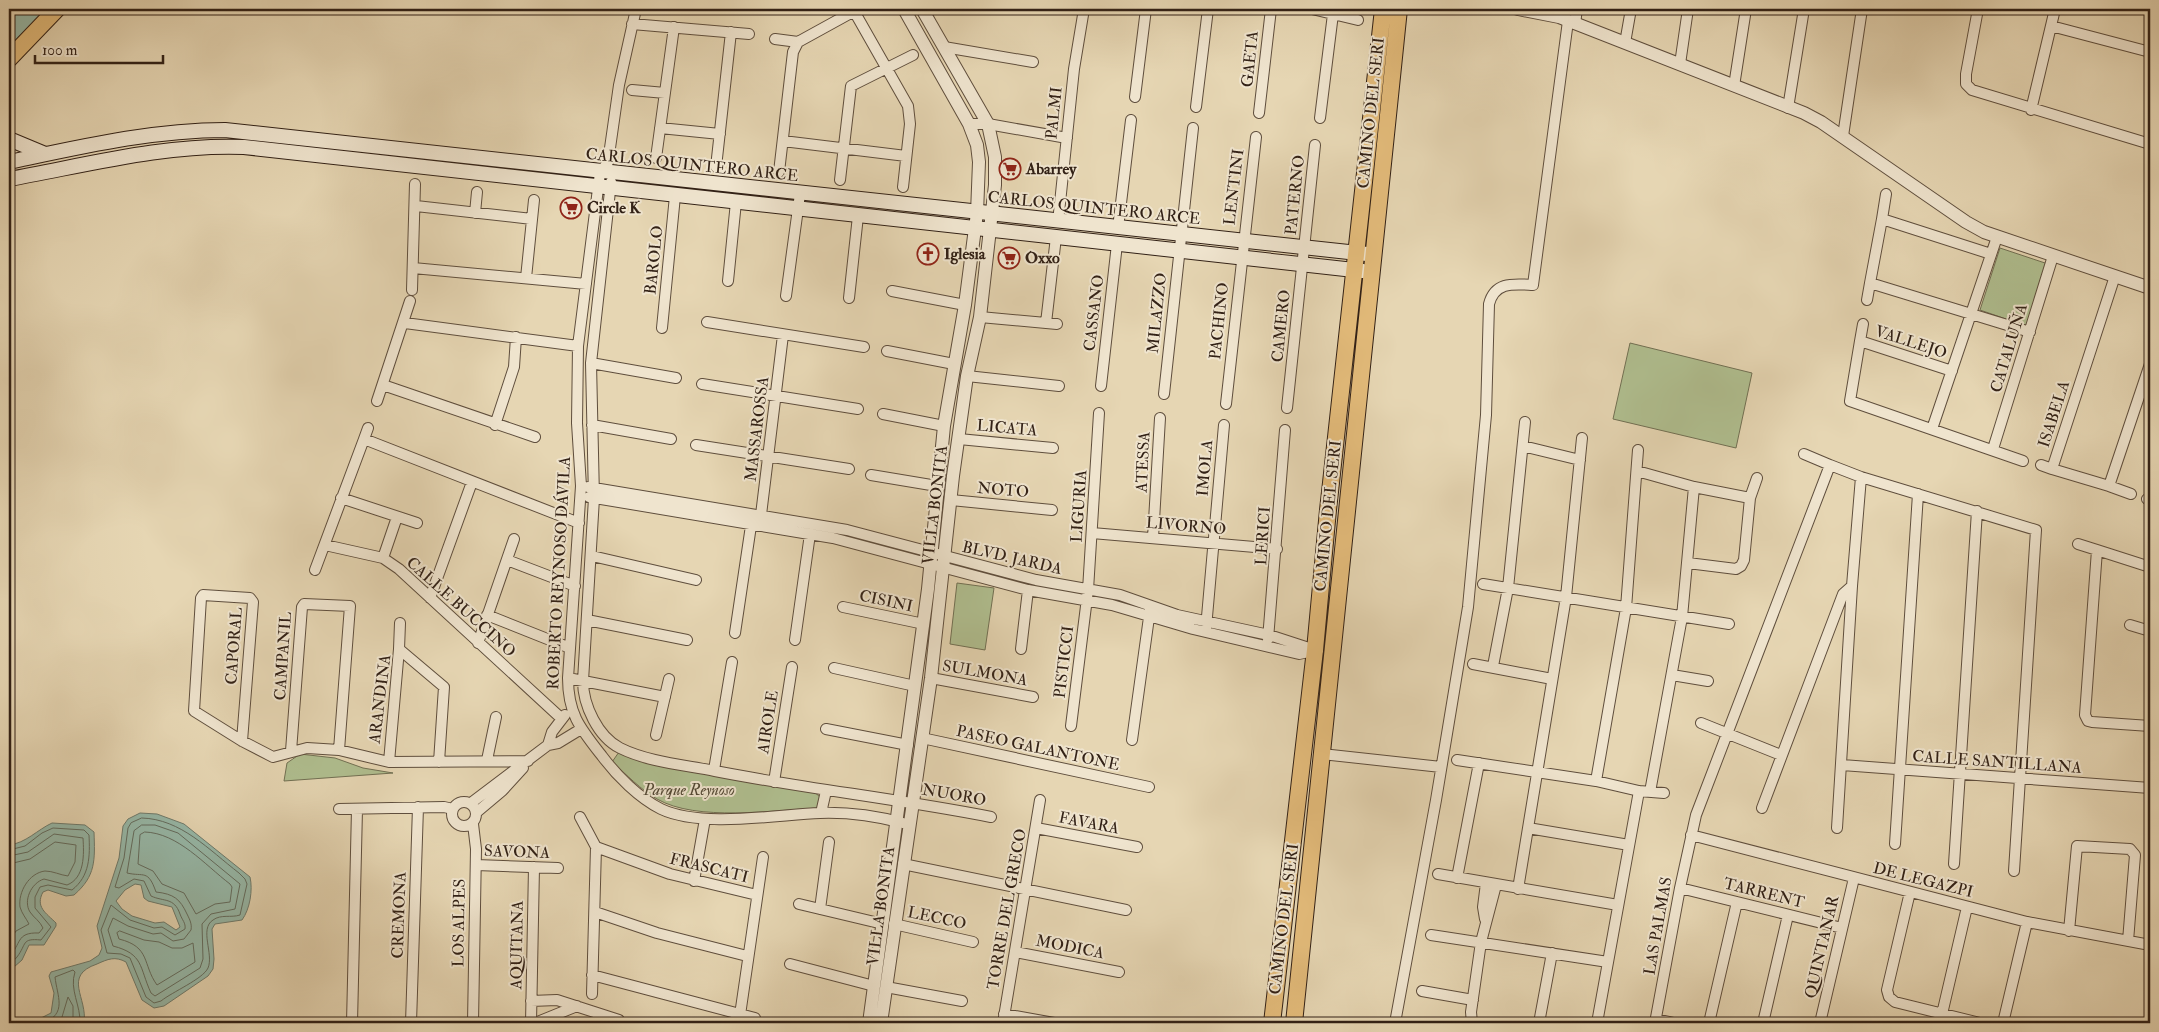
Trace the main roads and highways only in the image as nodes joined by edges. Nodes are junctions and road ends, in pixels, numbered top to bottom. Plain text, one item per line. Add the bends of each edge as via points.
1 (57, 9) edge
2 (1383, 9) edge
3 (1399, 9) edge
4 (9, 59) edge
5 (9, 139) edge
6 (419, 151) junction
7 (45, 154) junction
8 (9, 162) edge
9 (416, 167) junction
10 (9, 180) edge
11 (1356, 253) junction
12 (1373, 255) junction
13 (1354, 270) junction
14 (1370, 272) junction
15 (1328, 510) junction
16 (1344, 527) junction
17 (1272, 1023) edge
18 (1294, 1023) edge

1 - 4 main road
2 - 11 main road, CAMINO DEL SERI
3 - 12 main road, CAMINO DEL SERI
5 - 7 main road
6 - 7 main road, CARLOS QUINTERO ARCE via 200,130
6 - 9 main road
6 - 11 main road, CARLOS QUINTERO ARCE
7 - 8 main road, CARLOS QUINTERO ARCE
9 - 10 main road, CARLOS QUINTERO ARCE via 244,146 217,146 104,160
9 - 13 main road, CARLOS QUINTERO ARCE
11 - 12 main road, CARLOS QUINTERO ARCE
11 - 13 main road, CAMINO DEL SERI
12 - 14 main road, CAMINO DEL SERI
13 - 14 main road, CARLOS QUINTERO ARCE
13 - 15 main road, CAMINO DEL SERI
14 - 16 main road, CAMINO DEL SERI
15 - 16 main road
15 - 17 main road, CAMINO DEL SERI
16 - 18 main road, CAMINO DEL SERI

